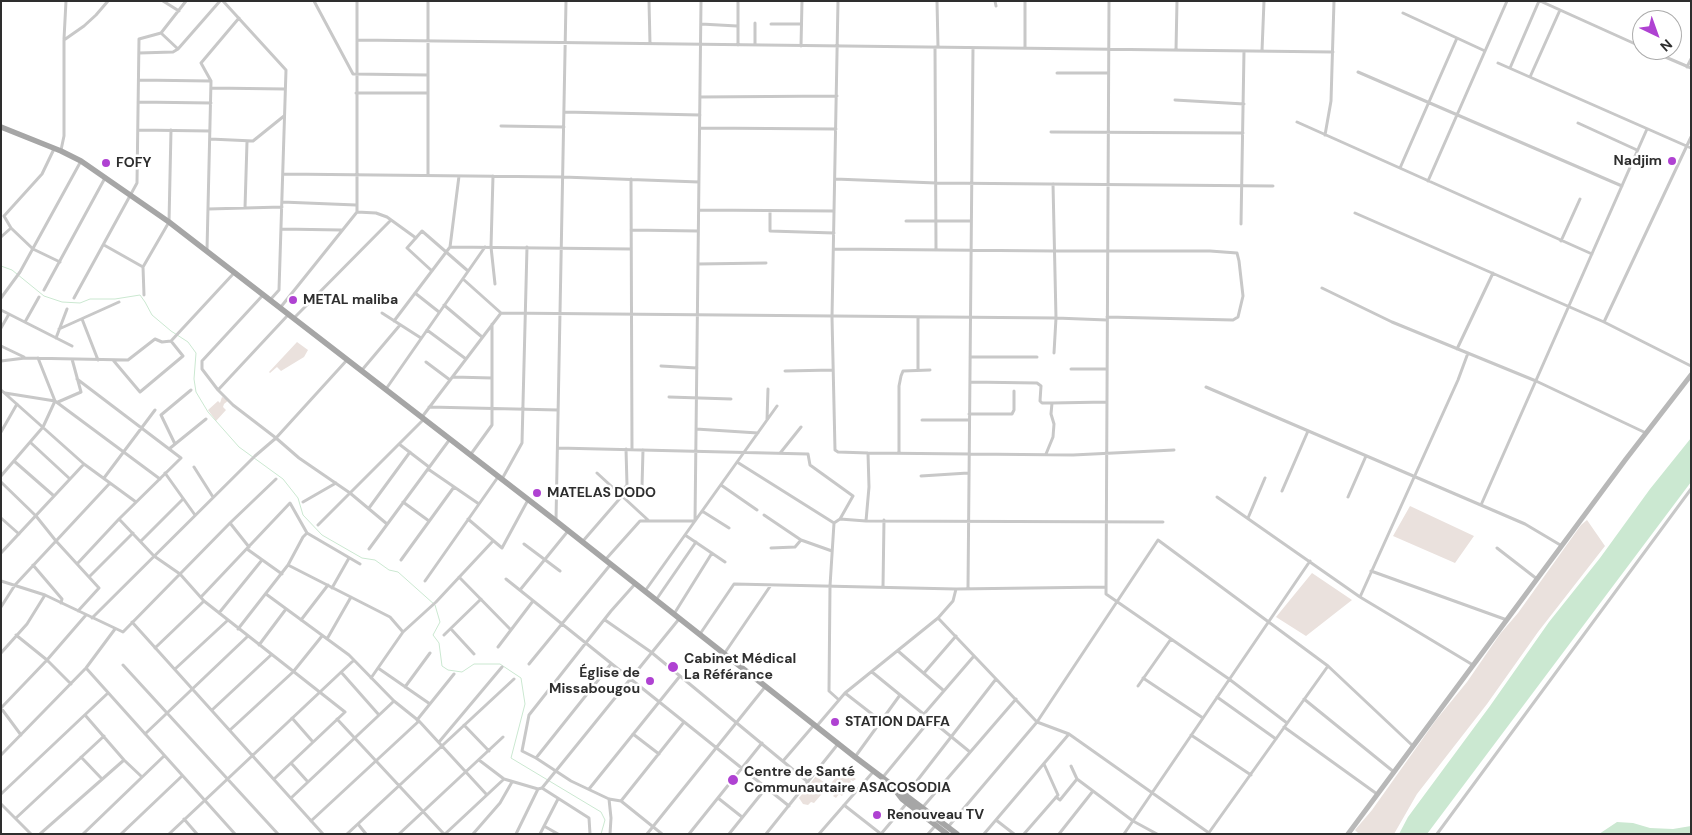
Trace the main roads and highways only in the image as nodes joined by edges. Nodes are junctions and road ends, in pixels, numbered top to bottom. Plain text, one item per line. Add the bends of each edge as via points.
1 (1, 127) edge
2 (1691, 375) edge
3 (891, 785) junction
4 (948, 830) edge
5 (957, 834) edge
6 (1348, 834) edge

1 - 3 main road via 80,161 169,222
2 - 6 main road
3 - 4 main road
3 - 4 main road via 907,803
4 - 5 main road

